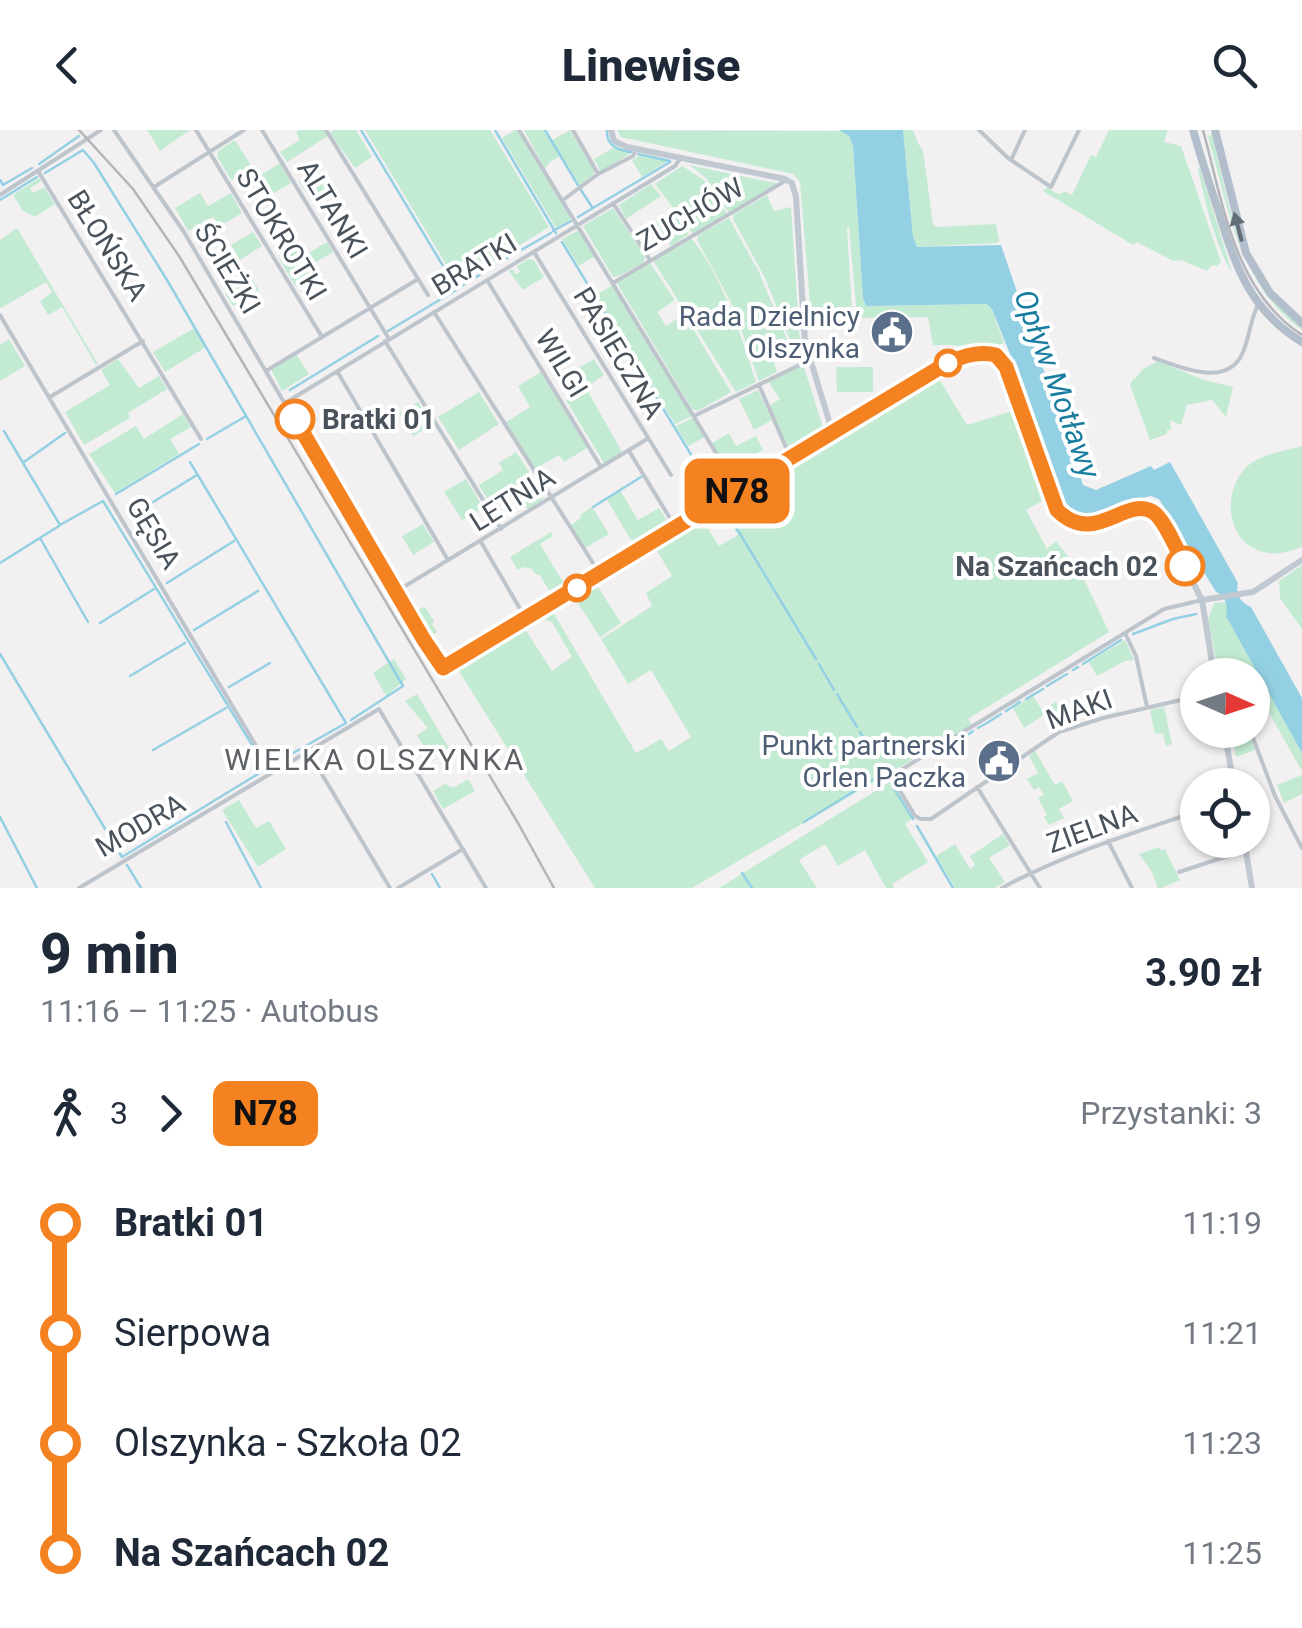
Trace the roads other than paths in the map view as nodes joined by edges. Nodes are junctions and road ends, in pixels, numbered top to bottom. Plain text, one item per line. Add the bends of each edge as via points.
1 (101, 130) edge
2 (114, 130) edge
3 (196, 130) edge
4 (244, 130) edge
5 (262, 130) edge
6 (326, 130) edge
7 (520, 130) edge
8 (572, 130) edge
9 (611, 130) edge
10 (979, 130) edge
11 (1025, 130) edge
12 (1079, 130) edge
13 (1193, 130) edge
14 (1215, 130) edge
15 (636, 149) junction
16 (209, 151) junction
17 (680, 157) junction
18 (1011, 160) junction
19 (38, 171) junction
20 (598, 174) junction
21 (785, 179) junction
22 (154, 186) junction
23 (0, 195) edge
24 (562, 201) junction
25 (613, 204) junction
26 (578, 225) junction
27 (534, 252) junction
28 (650, 260) junction
29 (418, 279) junction
30 (487, 280) junction
31 (613, 282) junction
32 (428, 295) dead end
33 (1258, 304) junction
34 (370, 308) junction
35 (434, 312) junction
36 (0, 315) edge
37 (1302, 323) edge
38 (322, 337) junction
39 (387, 340) junction
40 (142, 341) junction
41 (1302, 342) edge
42 (1154, 358) dead end
43 (810, 360) junction
44 (266, 371) junction
45 (337, 371) junction
46 (758, 384) junction
47 (50, 398) junction
48 (285, 402) junction
49 (694, 416) junction
50 (833, 434) junction
51 (201, 439) dead end
52 (648, 439) junction
53 (629, 451) junction
54 (746, 459) dead end
55 (791, 459) junction
56 (602, 467) junction
57 (727, 471) junction
58 (670, 475) dead end
59 (739, 490) junction
60 (550, 498) junction
61 (676, 528) junction
62 (501, 529) junction
63 (480, 542) junction
64 (448, 560) junction
65 (1302, 560) edge
66 (600, 574) junction
67 (397, 592) junction
68 (1202, 600) junction
69 (526, 619) junction
70 (1125, 633) junction
71 (1211, 658) edge
72 (1180, 700) edge
73 (1147, 707) junction
74 (1257, 748) edge
75 (308, 751) junction
76 (272, 773) junction
77 (977, 788) junction
78 (1180, 817) edge
79 (1108, 842) junction
80 (463, 848) junction
81 (1302, 848) edge
82 (1222, 858) edge
83 (1247, 858) edge
84 (1030, 872) junction
85 (1179, 872) dead end
86 (78, 888) edge
87 (390, 888) edge
88 (398, 888) edge
89 (486, 888) edge
90 (1002, 888) edge
91 (1040, 888) edge
92 (1132, 888) edge
93 (1252, 888) edge

1 - 19 street
2 - 22 street, ŚCIEŻKI
3 - 16 street, STOKROTKI
4 - 16 street, STOKROTKI
5 - 34 street, ALTANKI
6 - 29 street
7 - 24 street
8 - 20 street
9 - 15 street via 614,141
10 - 18 street
11 - 18 street
12 - 18 street via 1052,187
13 - 33 main road via 1231,252
37 -> 14 main road via 1270,292 1246,253
15 - 17 street
15 - 20 street
16 - 22 street, STOKROTKI
16 - 38 street, STOKROTKI
17 - 21 street
17 - 25 street, BRATKI
19 - 23 street
19 - 40 street, BŁOŃSKA
20 - 24 street
21 - 28 street, ZUCHÓW
21 - 43 street via 796,197
22 - 44 street, ŚCIEŻKI
24 - 26 street
25 - 26 street, BRATKI
25 - 28 street
26 - 27 street, BRATKI
26 - 31 street
27 - 30 street, BRATKI
27 - 52 street, PASIECZNA
28 - 31 street, ZUCHÓW
29 - 32 street
29 - 34 street
30 - 35 street, BRATKI
30 - 56 street, WILGI
31 - 49 street
33 - 41 main road
33 - 42 street via 1242,354 1221,371 1197,372
34 - 38 street, STOKROTKI
34 - 39 street, ALTANKI
35 - 39 street, BRATKI
35 - 60 street
36 - 47 street, GĘSIA
38 - 44 street, STOKROTKI
39 - 45 street, BRATKI
39 - 62 street, ALTANKI
40 - 47 street, BŁOŃSKA
40 - 51 street, BŁOŃSKA
43 - 46 street
43 - 50 street
44 - 48 street, ŚCIEŻKI
45 - 48 street, BRATKI
45 - 64 street
46 - 49 street
46 - 55 street
47 - 76 street, GĘSIA
48 - 67 street, ŚCIEŻKI
49 - 57 street
50 - 55 street
50 - 68 street via 956,359 996,355 1057,510 1084,524 1151,511
52 - 53 street, LETNIA
52 - 58 street, PASIECZNA
53 - 56 street, LETNIA
53 - 61 street
54 - 57 street
55 - 59 street
56 - 60 street, LETNIA
57 - 59 street
59 - 61 street
60 - 62 street, LETNIA
60 - 66 street
61 - 66 street
62 - 63 street, LETNIA
63 - 64 street, LETNIA
63 - 69 street
64 - 67 street, LETNIA
65 - 68 street via 1259,589
66 - 69 street
67 - 69 street, ŚCIEŻKI via 443,668
68 - 70 street via 1164,610
68 - 71 street
70 - 73 street, MAKI
70 - 77 street, MAKI via 891,776 915,816 926,820
72 - 73 street, MAKI
73 - 77 street, MAKI via 1059,732
74 - 81 street
75 - 76 street, MODRA
75 - 80 street, MODRA via 379,708
75 - 87 street
76 - 86 street, MODRA
77 - 84 street
78 - 79 street, ZIELNA
79 - 84 street, ZIELNA
79 - 92 street
80 - 88 street
80 - 89 street
82 - 85 street
83 - 93 street
84 - 90 street, ZIELNA
84 - 91 street

